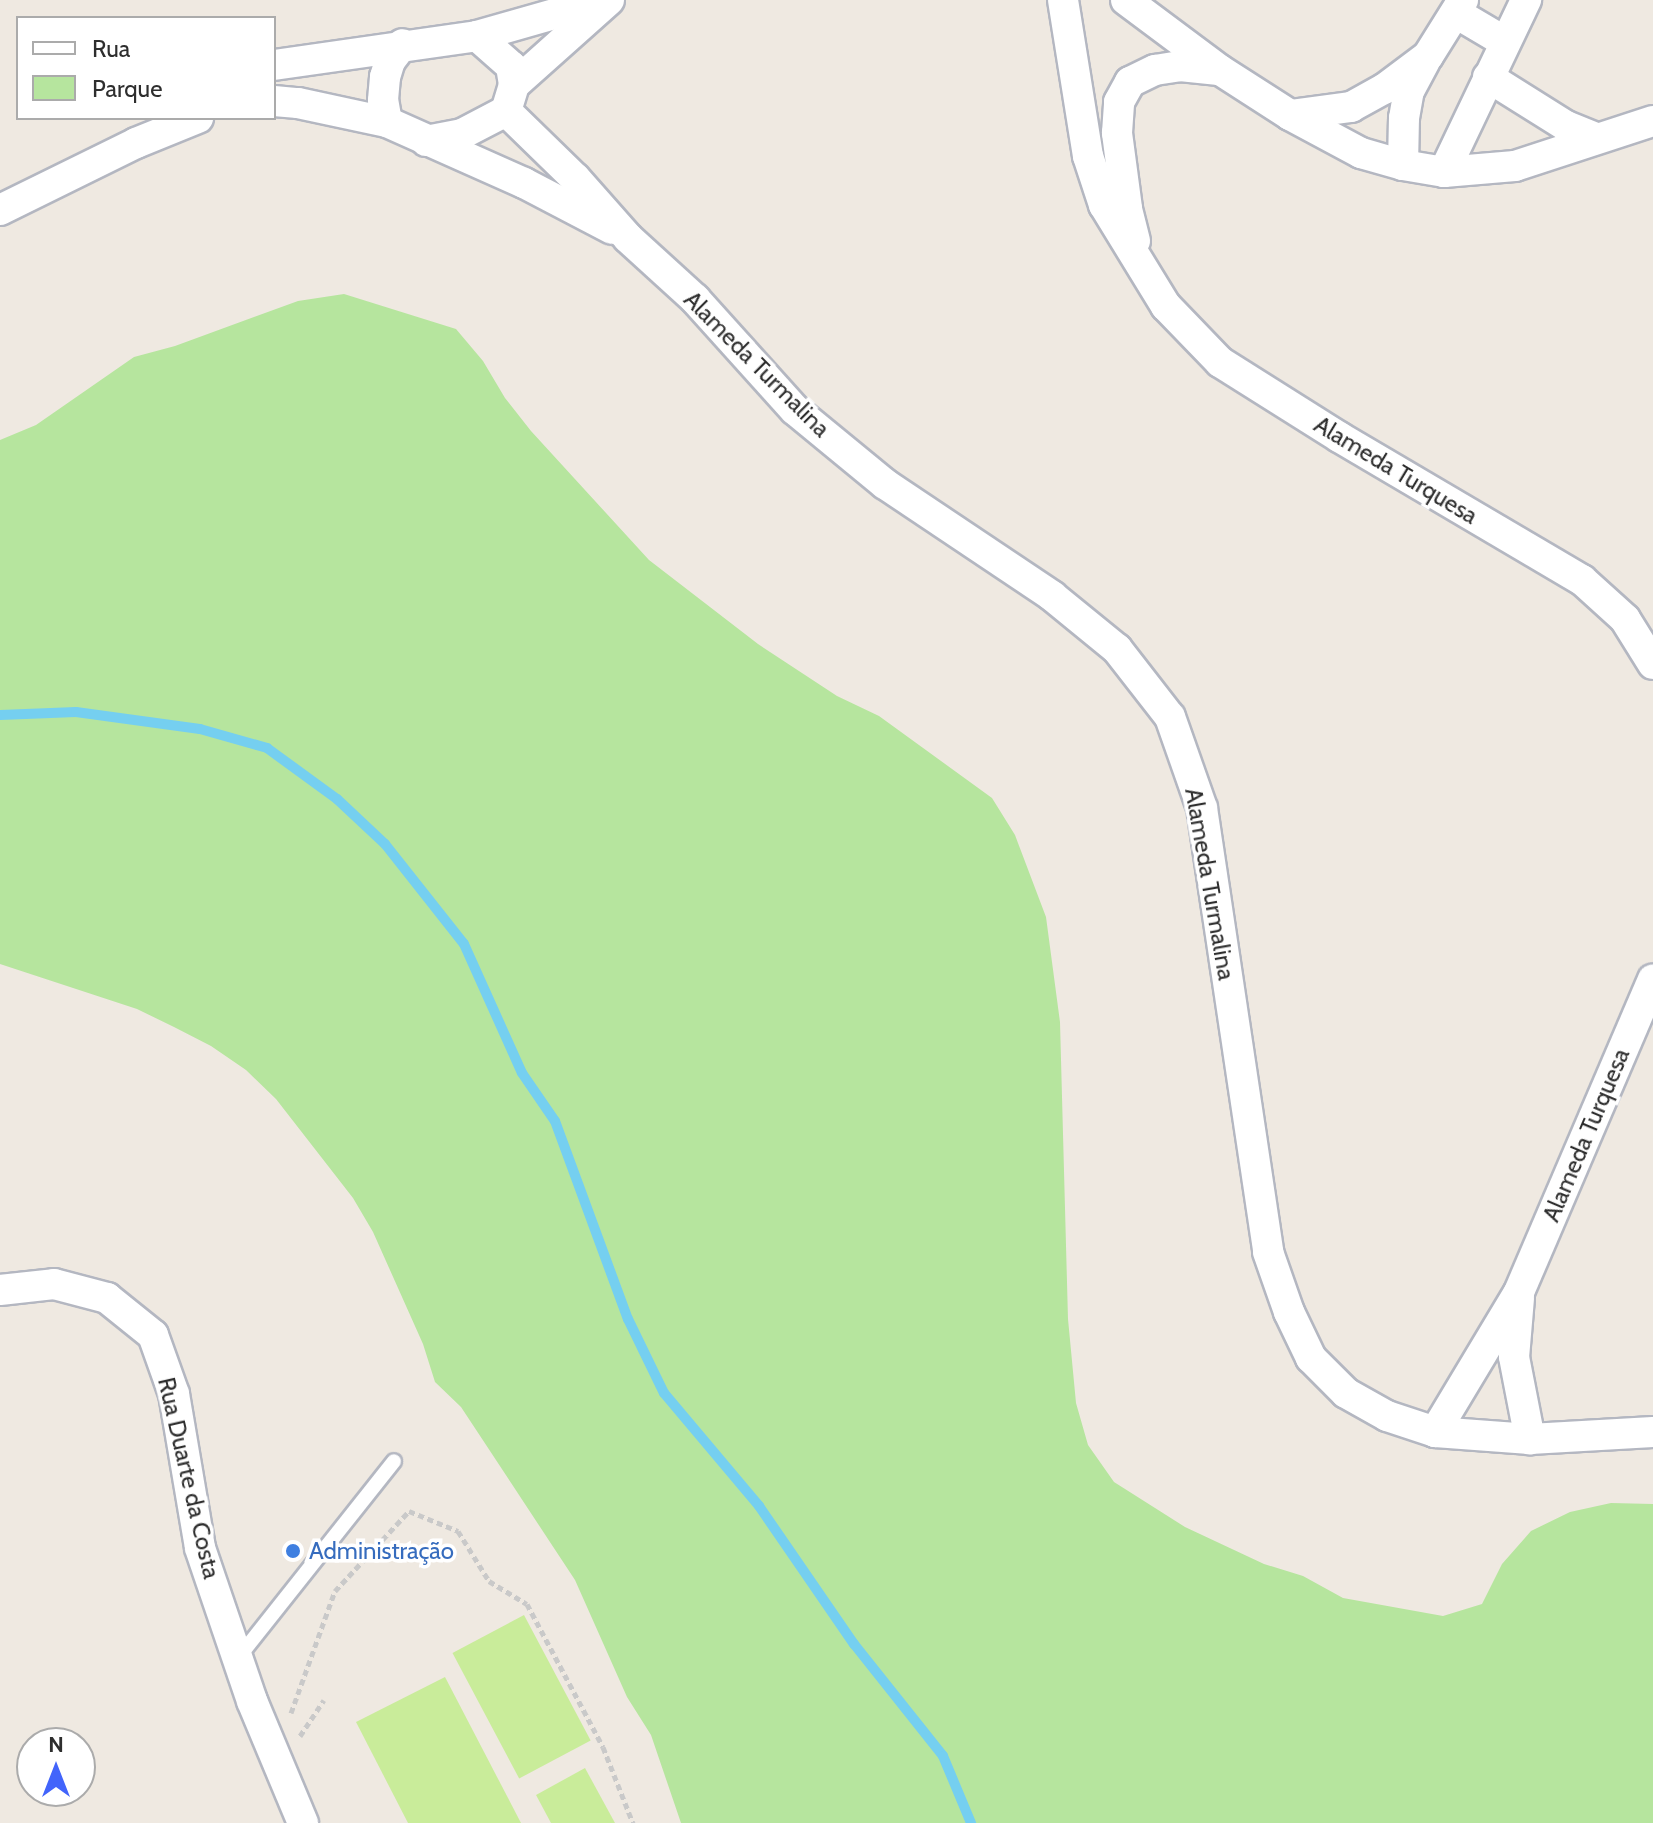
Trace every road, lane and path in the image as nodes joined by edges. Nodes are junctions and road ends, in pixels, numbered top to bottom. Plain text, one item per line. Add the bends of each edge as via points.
1 (603, 0) edge
2 (609, 0) edge
3 (1063, 0) edge
4 (1126, 0) edge
5 (1526, 0) edge
6 (1460, 6) edge
7 (477, 36) junction
8 (1505, 42) junction
9 (403, 44) junction
10 (1428, 56) junction
11 (276, 65) edge
12 (1220, 70) junction
13 (1488, 77) junction
14 (510, 98) junction
15 (276, 101) edge
16 (1290, 115) junction
17 (165, 120) edge
18 (193, 120) edge
19 (1653, 121) edge
20 (387, 122) junction
21 (1596, 138) junction
22 (426, 141) junction
23 (136, 143) junction
24 (1403, 165) junction
25 (1444, 172) junction
26 (0, 210) edge
27 (628, 238) junction
28 (1143, 270) junction
29 (1653, 664) edge
30 (1653, 979) edge
31 (0, 1290) edge
32 (1519, 1292) junction
33 (1435, 1432) junction
34 (1653, 1432) edge
35 (1530, 1439) junction
36 (394, 1461) dead end
37 (238, 1659) junction
38 (324, 1700) dead end
39 (299, 1738) junction
40 (303, 1748) dead end
41 (303, 1823) edge
42 (633, 1823) edge

1 - 7 street
2 - 14 street
3 - 28 street, Alameda Turquesa via 1088,156 1104,205
4 - 12 street
5 - 8 street
6 - 8 street
6 - 10 street
7 - 9 street
7 - 14 street via 511,66
8 - 13 street
9 - 11 street
9 - 20 street via 385,77
10 - 16 street via 1351,107
10 - 24 street via 1409,91
12 - 16 street
12 - 28 street, Alameda Turquesa via 1155,70 1130,82 1119,102 1117,133 1127,208
13 - 21 street via 1566,126
13 - 25 street
14 - 22 street via 462,134
14 - 27 street, Alameda Turmalina
15 - 20 street, Alameda Turmalina
16 - 24 street via 1361,153
17 - 23 street
18 - 23 street
19 - 21 street
20 - 22 street, Alameda Turmalina
21 - 25 street via 1515,166
22 - 27 street, Alameda Turmalina via 524,183
23 - 26 street
24 - 25 street
27 - 33 street, Alameda Turmalina via 695,299 795,410 885,484 1052,596 1117,649 1170,717 1202,808 1268,1252 1289,1312 1311,1358 1346,1393 1387,1416
28 - 29 street, Alameda Turquesa via 1166,306 1220,362 1582,580 1625,619
30 - 32 street, Alameda Turquesa
31 - 37 street, Rua Duarte da Costa via 54,1284 107,1298 153,1335 174,1394 200,1548
32 - 33 street, Alameda Turquesa
32 - 35 street, Alameda Turquesa via 1514,1357
33 - 35 street, Alameda Turmalina
34 - 35 street, Alameda Turmalina
36 - 37 lane
37 - 41 street, Rua Duarte da Costa
38 - 39 path
39 - 40 path
39 - 42 path via 290,1715 335,1591 409,1511 458,1531 489,1581 527,1604 603,1747

